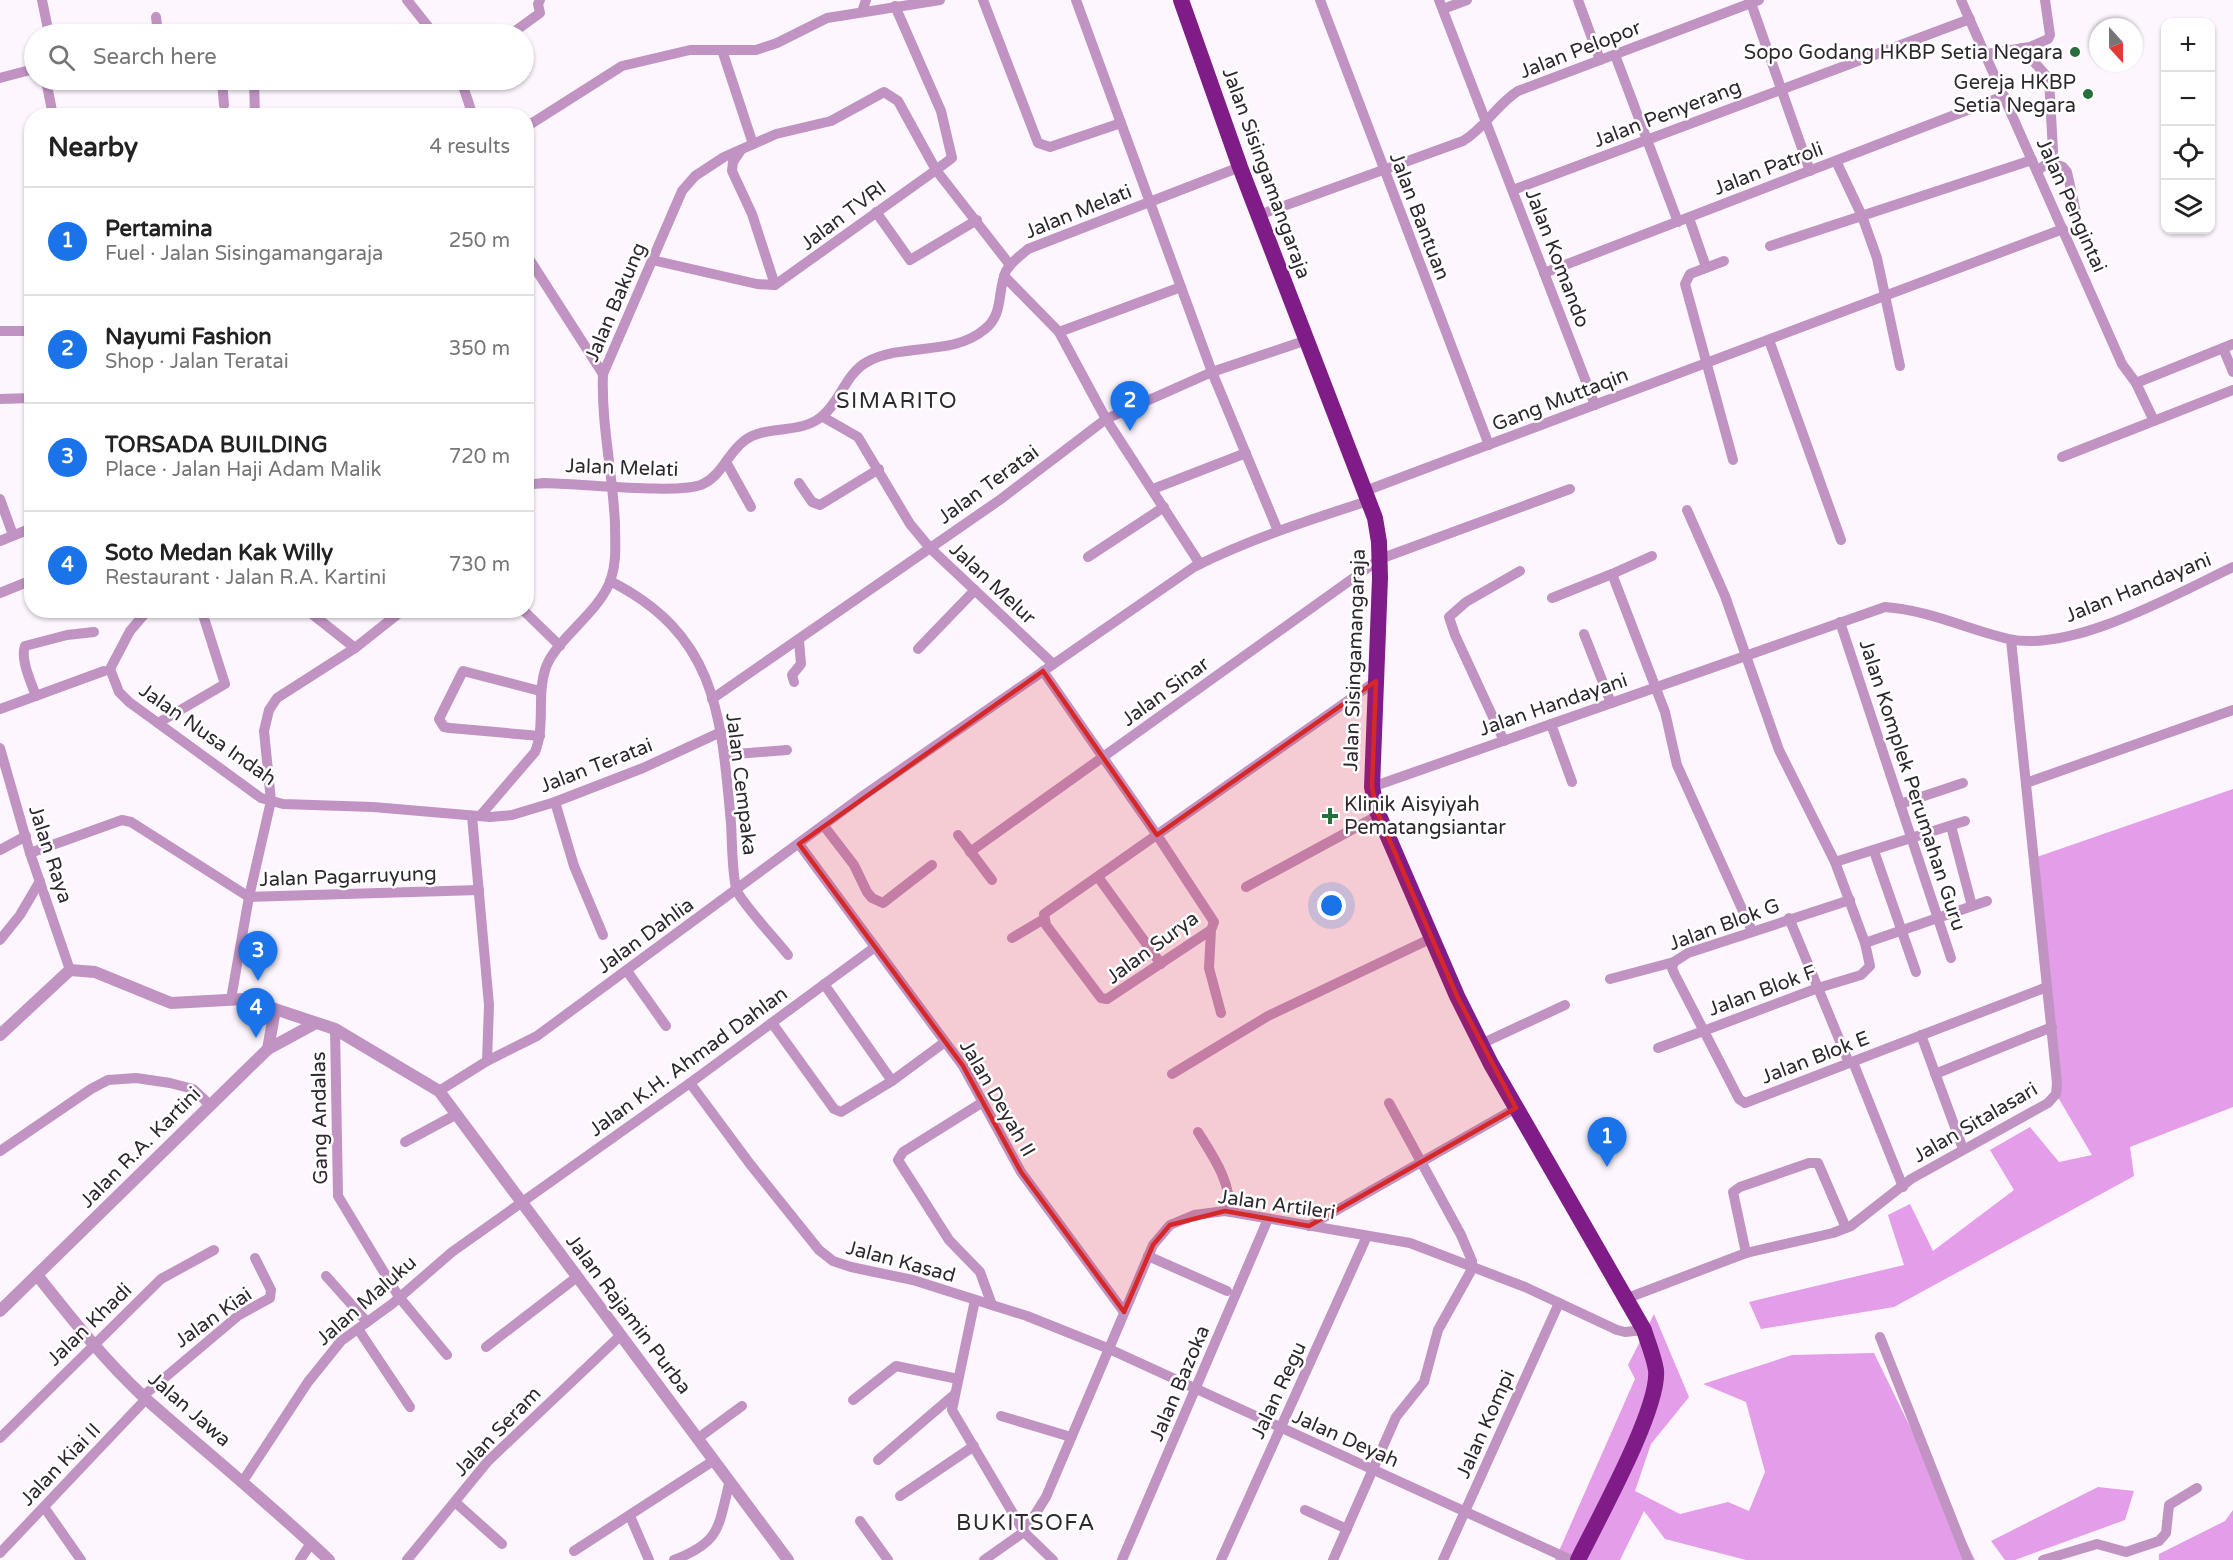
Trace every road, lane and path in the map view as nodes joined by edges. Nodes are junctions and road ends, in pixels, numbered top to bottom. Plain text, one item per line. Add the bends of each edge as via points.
1 (42, 0) edge
2 (407, 0) edge
3 (540, 0) edge
4 (866, 0) edge
5 (940, 0) edge
6 (983, 0) edge
7 (1076, 0) edge
8 (1181, 0) edge
9 (1320, 0) edge
10 (1467, 0) edge
11 (1578, 0) edge
12 (1961, 0) edge
13 (2045, 0) edge
14 (1755, 2) edge
15 (1441, 5) edge
16 (895, 6) junction
17 (862, 12) junction
18 (156, 17) dead end
19 (1970, 19) junction
20 (47, 24) edge
21 (157, 24) edge
22 (426, 24) edge
23 (525, 24) edge
24 (2022, 48) junction
25 (722, 50) junction
26 (1986, 54) junction
27 (1615, 55) junction
28 (1600, 60) junction
29 (24, 72) edge
30 (0, 78) edge
31 (1781, 89) junction
32 (48, 90) edge
33 (223, 90) edge
34 (254, 90) edge
35 (464, 90) edge
36 (2004, 96) junction
37 (224, 105) dead end
38 (51, 108) edge
39 (255, 108) edge
40 (470, 108) edge
41 (534, 122) edge
42 (1121, 123) junction
43 (1487, 123) junction
44 (1647, 140) junction
45 (753, 144) junction
46 (741, 149) junction
47 (1836, 161) junction
48 (2049, 162) junction
49 (2035, 166) junction
50 (1240, 167) junction
51 (1382, 169) junction
52 (936, 170) junction
53 (1810, 171) junction
54 (1513, 190) junction
55 (1150, 202) junction
56 (876, 213) junction
57 (1259, 214) junction
58 (1862, 216) junction
59 (2077, 217) dead end
60 (977, 220) junction
61 (1684, 220) junction
62 (2063, 229) junction
63 (1770, 246) dead end
64 (652, 260) junction
65 (1724, 261) dead end
66 (1010, 265) junction
67 (534, 266) edge
68 (1706, 267) junction
69 (1544, 273) junction
70 (1004, 276) junction
71 (775, 285) junction
72 (1181, 287) junction
73 (1884, 296) junction
74 (0, 330) edge
75 (24, 331) edge
76 (1059, 332) junction
77 (1307, 340) junction
78 (1769, 340) junction
79 (2228, 346) edge
80 (1706, 363) junction
81 (1900, 366) dead end
82 (1212, 372) junction
83 (2233, 372) edge
84 (603, 374) junction
85 (2136, 383) junction
86 (2233, 390) edge
87 (0, 399) edge
88 (24, 399) edge
89 (1595, 405) junction
90 (823, 417) junction
91 (1106, 419) junction
92 (2154, 421) junction
93 (1489, 445) junction
94 (1246, 453) junction
95 (2062, 457) dead end
96 (1733, 460) dead end
97 (726, 462) junction
98 (879, 469) junction
99 (799, 483) dead end
100 (534, 485) edge
101 (613, 486) junction
102 (1153, 489) junction
103 (1570, 489) dead end
104 (1366, 496) junction
105 (0, 499) edge
106 (751, 507) dead end
107 (1164, 507) junction
108 (1687, 510) dead end
109 (24, 531) edge
110 (1278, 531) junction
111 (13, 535) junction
112 (1841, 540) dead end
113 (0, 541) edge
114 (930, 548) junction
115 (1652, 556) dead end
116 (1088, 557) dead end
117 (1380, 559) junction
118 (1200, 564) junction
119 (2233, 567) edge
120 (1520, 571) dead end
121 (1612, 574) junction
122 (610, 581) junction
123 (24, 583) edge
124 (975, 590) junction
125 (0, 593) edge
126 (1552, 598) dead end
127 (141, 618) edge
128 (204, 618) dead end
129 (318, 618) edge
130 (391, 618) edge
131 (531, 618) edge
132 (1840, 622) junction
133 (93, 632) dead end
134 (1584, 634) dead end
135 (2011, 640) junction
136 (799, 641) junction
137 (560, 646) junction
138 (355, 648) junction
139 (918, 649) dead end
140 (1745, 656) junction
141 (1053, 664) junction
142 (104, 671) dead end
143 (1043, 671) junction
144 (1376, 681) junction
145 (794, 682) dead end
146 (1655, 687) junction
147 (540, 691) junction
148 (36, 696) junction
149 (712, 699) junction
150 (1611, 703) junction
151 (0, 709) edge
152 (2233, 710) edge
153 (158, 723) junction
154 (1551, 724) junction
155 (721, 732) junction
156 (540, 736) junction
157 (1504, 741) junction
158 (0, 748) edge
159 (788, 750) dead end
160 (724, 755) junction
161 (1103, 758) junction
162 (1572, 782) dead end
163 (1963, 783) dead end
164 (2026, 783) junction
165 (1372, 788) junction
166 (272, 801) junction
167 (555, 802) junction
168 (1900, 804) junction
169 (1379, 815) junction
170 (476, 816) junction
171 (1965, 821) dead end
172 (824, 826) junction
173 (1951, 826) junction
174 (958, 835) dead end
175 (1157, 835) junction
176 (26, 836) junction
177 (1912, 839) junction
178 (799, 844) junction
179 (0, 850) edge
180 (1874, 851) junction
181 (970, 852) junction
182 (30, 853) junction
183 (1835, 862) junction
184 (932, 866) dead end
185 (1098, 877) junction
186 (992, 880) dead end
187 (40, 881) junction
188 (1246, 886) dead end
189 (479, 890) junction
190 (737, 891) junction
191 (249, 897) junction
192 (1850, 900) junction
193 (1987, 901) dead end
194 (1972, 906) junction
195 (1790, 918) junction
196 (1938, 918) junction
197 (1044, 919) junction
198 (1211, 930) junction
199 (1752, 931) junction
200 (1901, 931) junction
201 (603, 935) dead end
202 (1012, 938) dead end
203 (1432, 938) junction
204 (0, 940) edge
205 (1865, 943) junction
206 (874, 947) junction
207 (788, 955) dead end
208 (1952, 958) dead end
209 (1674, 962) junction
210 (1161, 964) junction
211 (70, 970) junction
212 (627, 970) junction
213 (1916, 972) dead end
214 (1610, 979) dead end
215 (824, 984) junction
216 (2048, 987) junction
217 (1818, 988) junction
218 (231, 999) junction
219 (1565, 1005) dead end
220 (275, 1010) junction
221 (1221, 1012) dead end
222 (316, 1023) junction
223 (772, 1023) junction
224 (666, 1026) dead end
225 (2052, 1028) junction
226 (335, 1029) junction
227 (1706, 1029) junction
228 (0, 1035) edge
229 (1921, 1035) junction
230 (945, 1042) junction
231 (1481, 1044) junction
232 (268, 1048) junction
233 (1658, 1048) dead end
234 (487, 1061) junction
235 (1851, 1062) junction
236 (1172, 1074) dead end
237 (1935, 1074) junction
238 (892, 1081) junction
239 (690, 1083) junction
240 (439, 1090) junction
241 (983, 1102) junction
242 (1389, 1103) dead end
243 (210, 1105) junction
244 (1516, 1108) junction
245 (458, 1114) junction
246 (1197, 1132) dead end
247 (405, 1142) dead end
248 (1963, 1149) junction
249 (0, 1151) edge
250 (1421, 1161) junction
251 (1902, 1187) junction
252 (522, 1204) junction
253 (1230, 1212) junction
254 (1268, 1219) junction
255 (1309, 1226) junction
256 (1846, 1228) junction
257 (1367, 1236) junction
258 (214, 1250) dead end
259 (1746, 1253) junction
260 (1148, 1256) junction
261 (255, 1258) dead end
262 (1472, 1269) junction
263 (37, 1275) junction
264 (326, 1276) dead end
265 (577, 1277) junction
266 (1227, 1291) dead end
267 (399, 1298) junction
268 (1625, 1299) junction
269 (975, 1300) junction
270 (1559, 1303) junction
271 (992, 1305) junction
272 (0, 1311) edge
273 (1124, 1312) junction
274 (362, 1326) junction
275 (1644, 1330) junction
276 (621, 1335) junction
277 (1880, 1337) dead end
278 (93, 1344) junction
279 (486, 1347) dead end
280 (1107, 1348) junction
281 (447, 1355) dead end
282 (958, 1379) junction
283 (1196, 1389) junction
284 (955, 1393) junction
285 (145, 1397) junction
286 (853, 1400) dead end
287 (742, 1406) dead end
288 (410, 1407) dead end
289 (1001, 1416) dead end
290 (1281, 1428) junction
291 (1071, 1437) junction
292 (0, 1438) edge
293 (697, 1439) junction
294 (974, 1446) junction
295 (878, 1460) dead end
296 (712, 1461) junction
297 (1374, 1470) junction
298 (243, 1481) junction
299 (729, 1484) junction
300 (2197, 1488) dead end
301 (900, 1496) dead end
302 (455, 1502) junction
303 (44, 1507) junction
304 (1305, 1510) dead end
305 (1465, 1512) junction
306 (630, 1516) junction
307 (860, 1521) dead end
308 (1347, 1529) junction
309 (1024, 1532) junction
310 (311, 1543) junction
311 (502, 1544) dead end
312 (574, 1551) dead end
313 (0, 1553) edge
314 (693, 1556) edge
315 (81, 1560) edge
316 (300, 1560) edge
317 (329, 1560) edge
318 (406, 1560) edge
319 (649, 1560) edge
320 (674, 1560) edge
321 (788, 1560) edge
322 (888, 1560) edge
323 (984, 1560) edge
324 (1053, 1560) edge
325 (1122, 1560) edge
326 (1221, 1560) edge
327 (1333, 1560) edge
328 (1443, 1560) edge
329 (1571, 1560) edge
330 (1578, 1560) edge
331 (1968, 1560) edge
332 (2043, 1560) edge

1 - 20 street
2 - 22 street
3 - 23 street via 540,13
4 - 17 street
5 - 16 street
6 - 42 street via 1038,143 1050,147
7 - 42 street
8 - 50 highway, Jalan Sisingamangaraja
9 - 51 street, Jalan Bantuan
10 - 15 street
11 - 28 street
12 - 19 street, Jalan Pengintai
13 - 24 street via 2050,37
14 - 27 street, Jalan Pelopor
14 - 31 street
15 - 43 street
16 - 17 street
16 - 52 street, Jalan TVRI via 941,111 952,152 950,162
17 - 25 street via 827,18 756,50
18 - 21 street
19 - 26 street, Jalan Pengintai
19 - 31 street, Jalan Penyerang
24 - 26 street
24 - 48 street via 2049,79 2053,151
25 - 41 street via 690,50 622,66
25 - 45 street
26 - 36 street, Jalan Pengintai
27 - 28 street, Jalan Pelopor
27 - 44 street
28 - 43 street, Jalan Pelopor via 1518,91 1507,98
29 - 30 street
31 - 44 street, Jalan Penyerang
31 - 53 street
32 - 38 street
33 - 37 street
34 - 39 street
35 - 40 street
36 - 47 street, Jalan Patroli
36 - 49 street, Jalan Pengintai
42 - 55 street
43 - 51 street, Jalan Pelopor via 1463,141
43 - 54 street, Jalan Komando
44 - 54 street, Jalan Penyerang
44 - 61 street
45 - 46 street, Jalan Bakung
45 - 52 street, Jalan Bakung via 792,129 831,121 886,92 898,101
46 - 64 street, Jalan Bakung via 695,176 682,190
46 - 71 street via 732,171 752,214
47 - 53 street, Jalan Patroli
47 - 58 street
48 - 49 street
48 - 59 street via 2067,172
49 - 58 street
49 - 62 street, Jalan Pengintai
50 - 55 street, Jalan Melati
50 - 57 highway, Jalan Sisingamangaraja
51 - 57 street, Jalan Pelopor
51 - 93 street, Jalan Bantuan
52 - 56 street, Jalan TVRI
52 - 60 street
53 - 61 street, Jalan Patroli
54 - 69 street, Jalan Komando
55 - 66 street, Jalan Melati via 1028,249
55 - 72 street
56 - 60 street via 910,260
56 - 71 street, Jalan TVRI
57 - 77 highway, Jalan Sisingamangaraja
58 - 63 street
58 - 73 street via 1877,258
60 - 66 street
61 - 68 street
61 - 69 street, Jalan Patroli
62 - 73 street, Gang Muttaqin
62 - 85 street, Jalan Pengintai via 2122,364
64 - 71 street
64 - 84 street, Jalan Bakung
65 - 68 street
66 - 70 street, Jalan Melati
67 - 84 street
68 - 80 street via 1690,273 1685,284
69 - 89 street, Jalan Komando
70 - 76 street
70 - 90 street, Jalan Melati via 998,310 993,322 982,332 961,343 905,351 866,362 840,390
72 - 76 street
72 - 82 street
73 - 78 street, Gang Muttaqin
73 - 81 street
74 - 75 street
76 - 91 street
77 - 82 street, Jalan Teratai
77 - 104 highway, Jalan Sisingamangaraja
78 - 80 street, Gang Muttaqin
78 - 112 street
79 - 83 street
79 - 85 street
80 - 89 street, Gang Muttaqin
80 - 96 street
82 - 91 street, Jalan Teratai
82 - 94 street
84 - 101 street, Jalan Bakung
85 - 92 street, Jalan Pengintai
86 - 92 street
87 - 88 street
89 - 93 street, Gang Muttaqin
90 - 97 street, Jalan Melati via 793,428 758,434 744,441
90 - 98 street, Jalan Melur via 858,437
91 - 102 street
91 - 114 street, Jalan Teratai
92 - 95 street
93 - 104 street, Gang Muttaqin
94 - 102 street
94 - 110 street
97 - 101 street, Jalan Melati via 718,473 692,487
97 - 106 street
98 - 99 street via 820,505 812,502
98 - 114 street, Jalan Melur via 910,524
100 - 101 street, Jalan Melati
101 - 122 street, Jalan Bakung via 616,560
102 - 107 street
103 - 117 street, Jalan Sinar
104 - 110 street, Gang Muttaqin
104 - 117 highway, Jalan Sisingamangaraja via 1375,518
105 - 111 street
107 - 116 street
107 - 118 street
108 - 140 street via 1725,596
109 - 111 street
110 - 118 street, Gang Muttaqin
111 - 113 street
114 - 124 street, Jalan Melur
114 - 136 street, Jalan Teratai
115 - 121 street
117 - 144 highway, Jalan Sisingamangaraja
117 - 161 street, Jalan Sinar
118 - 141 street, Gang Muttaqin
119 - 135 street, Jalan Handayani via 2144,609 2074,636
120 - 157 street via 1466,602 1449,617
121 - 126 street
121 - 146 street
122 - 137 street via 578,628
122 - 149 street, Jalan Cempaka via 668,619 694,654
123 - 125 street
124 - 139 street
124 - 141 street, Jalan Melur
127 - 153 street, Jalan Nusa Indah via 110,669 124,698
128 - 153 street via 225,684
129 - 138 street
130 - 138 street
131 - 137 street
132 - 135 street, Jalan Handayani via 1885,607 1909,609
132 - 140 street, Jalan Handayani
132 - 168 street, Jalan Komplek Perumahan Guru
133 - 148 street via 67,635 23,649
134 - 150 street
135 - 164 street, Jalan Sitalasari
136 - 145 street via 801,664 792,675
136 - 149 street, Jalan Teratai
137 - 147 street via 547,664
138 - 166 street via 277,698 269,710 264,731
140 - 146 street, Jalan Handayani
140 - 183 street via 1779,750
141 - 143 street, Jalan Dahlia
142 - 148 street
143 - 161 street
143 - 172 street, Jalan Dahlia
144 - 165 highway, Jalan Sisingamangaraja
144 - 175 street
146 - 150 street, Jalan Handayani
146 - 199 street via 1677,765
147 - 156 street
147 - 156 street via 464,671 439,719 447,728
148 - 151 street
149 - 155 street, Jalan Cempaka
150 - 154 street, Jalan Handayani
152 - 164 street
153 - 166 street, Jalan Nusa Indah via 233,779
154 - 157 street, Jalan Handayani
154 - 162 street
155 - 160 street, Jalan Cempaka
155 - 167 street, Jalan Teratai
156 - 170 street via 535,752
157 - 165 street, Jalan Handayani
158 - 176 street, Jalan Raya
159 - 160 street
160 - 190 street, Jalan Cempaka
161 - 175 street
161 - 181 street, Jalan Sinar
163 - 168 street
164 - 216 street, Jalan Sitalasari
165 - 169 highway, Jalan Sisingamangaraja
166 - 170 street, Jalan Nusa Indah
166 - 191 street
167 - 170 street, Jalan Teratai via 512,815
167 - 201 street via 574,866
168 - 177 street, Jalan Komplek Perumahan Guru
169 - 188 street
169 - 203 highway, Jalan Sisingamangaraja
170 - 189 street
171 - 173 street
172 - 178 street, Jalan Dahlia
172 - 184 street via 854,865 867,892 883,903
173 - 177 street
173 - 194 street
174 - 181 street
175 - 185 street
175 - 198 street, Jalan Surya via 1214,922
176 - 179 street
176 - 182 street, Jalan Raya
177 - 180 street
177 - 196 street, Jalan Komplek Perumahan Guru
178 - 190 street, Jalan Dahlia
178 - 206 street, Jalan Deyah II
180 - 183 street
180 - 200 street
181 - 186 street
182 - 187 street, Jalan Raya
182 - 191 street, Jalan Pagarruyung via 122,820
183 - 192 street
185 - 197 street via 1044,914
185 - 210 street
187 - 204 street
187 - 211 street, Jalan Raya
189 - 191 street, Jalan Pagarruyung
189 - 234 street via 489,1005
190 - 207 street
190 - 212 street, Jalan Dahlia
191 - 218 street
192 - 195 street, Jalan Blok G
192 - 205 street
193 - 194 street
194 - 196 street
195 - 199 street, Jalan Blok G
195 - 217 street
196 - 200 street
196 - 208 street, Jalan Komplek Perumahan Guru
197 - 202 street
197 - 210 street, Jalan Surya via 1101,998 1113,998
198 - 210 street, Jalan Surya
198 - 221 street via 1209,968
199 - 209 street, Jalan Blok G via 1688,953
200 - 205 street
200 - 213 street
203 - 231 highway, Jalan Sisingamangaraja
203 - 236 street via 1268,1016
205 - 217 street, Jalan Blok F via 1870,960 1867,971
206 - 215 street, Jalan K.H. Ahmad Dahlan
206 - 230 street, Jalan Deyah II
209 - 214 street, Jalan Blok G
209 - 227 street, Jalan Blok E via 1675,975
211 - 218 street via 95,972 171,1003
211 - 228 street
212 - 224 street
212 - 234 street, Jalan Dahlia via 537,1036
215 - 223 street, Jalan K.H. Ahmad Dahlan
215 - 238 street
216 - 225 street, Jalan Sitalasari
216 - 229 street, Jalan Blok E
217 - 227 street, Jalan Blok F
217 - 235 street
218 - 220 street via 245,999
219 - 231 street
220 - 222 street
220 - 232 street
222 - 226 street
222 - 232 street, Jalan R.A. Kartini
223 - 238 street via 837,1111
223 - 239 street, Jalan K.H. Ahmad Dahlan
225 - 237 street
225 - 248 street, Jalan Sitalasari via 2056,1094 2048,1103
226 - 240 street
226 - 267 street, Gang Andalas via 338,1196
227 - 233 street, Jalan Blok F
227 - 235 street, Jalan Blok E via 1742,1102
229 - 235 street, Jalan Blok E
229 - 237 street
230 - 238 street
230 - 241 street, Jalan Deyah II
231 - 244 highway, Jalan Sisingamangaraja
232 - 243 street, Jalan R.A. Kartini
234 - 240 street, Jalan Dahlia
235 - 251 street
237 - 248 street
239 - 252 street, Jalan K.H. Ahmad Dahlan
239 - 269 street, Jalan Kasad via 819,1250 833,1261
240 - 245 street, Jalan Rajamin Purba
241 - 271 street via 903,1152 898,1160 949,1240 980,1272
241 - 273 street, Jalan Deyah II via 1038,1198
242 - 250 street
243 - 249 street via 193,1089 170,1083 136,1078 108,1080
243 - 263 street, Jalan R.A. Kartini
244 - 250 street
244 - 268 highway, Jalan Sisingamangaraja
245 - 247 street
245 - 252 street, Jalan Rajamin Purba
246 - 253 street via 1222,1171
248 - 251 street, Jalan Sitalasari
250 - 255 street
250 - 262 street via 1461,1235
251 - 256 street, Jalan Sitalasari
252 - 265 street, Jalan Rajamin Purba
252 - 267 street, Jalan Maluku via 452,1252
253 - 254 street, Jalan Artileri
253 - 260 street, Jalan Artileri via 1203,1213 1170,1225
254 - 255 street, Jalan Artileri
254 - 283 street, Jalan Bazoka
255 - 257 street, Jalan Artileri
256 - 259 street, Jalan Sitalasari
256 - 259 street via 1822,1170 1818,1164 1809,1163 1732,1192
257 - 262 street, Jalan Artileri via 1410,1243
257 - 290 street, Jalan Regu
258 - 278 street, Jalan Khadi via 161,1279
259 - 268 street, Jalan Sitalasari
260 - 266 street
260 - 273 street, Jalan Artileri
261 - 285 street, Jalan Kiai via 272,1290 270,1298 239,1315 181,1361
262 - 270 street, Jalan Artileri
262 - 297 street via 1438,1330 1424,1382 1396,1417
263 - 272 street, Jalan R.A. Kartini
263 - 278 street, Jalan Jawa
264 - 274 street
265 - 276 street, Jalan Rajamin Purba
265 - 279 street
267 - 274 street, Jalan Maluku
267 - 281 street, Gang Andalas
268 - 275 highway, Jalan Sisingamangaraja
269 - 271 street, Jalan Kasad
269 - 282 street
270 - 275 street, Jalan Artileri via 1617,1330
270 - 305 street, Jalan Kompi
271 - 280 street, Jalan Kasad
273 - 280 street, Jalan Artileri
274 - 288 street
274 - 298 street, Jalan Maluku via 328,1354
275 - 330 highway, Jalan Sisingamangaraja via 1656,1370 1652,1397 1639,1434
276 - 293 street, Jalan Rajamin Purba
276 - 302 street, Jalan Seram via 488,1461
277 - 331 street
278 - 285 street, Jalan Jawa
278 - 292 street, Jalan Khadi
280 - 283 street, Jalan Deyah
280 - 291 street, Jalan Artileri
282 - 284 street
282 - 286 street via 896,1366
283 - 290 street, Jalan Deyah
283 - 325 street, Jalan Bazoka
284 - 294 street via 952,1410
284 - 295 street
285 - 298 street, Jalan Jawa
285 - 303 street, Jalan Kiai II
287 - 293 street
289 - 291 street
290 - 297 street, Jalan Deyah
290 - 326 street, Jalan Regu
291 - 309 street, Jalan Artileri via 1046,1497
293 - 296 street, Jalan Rajamin Purba
294 - 301 street
294 - 309 street
296 - 299 street, Jalan Rajamin Purba
296 - 306 street
297 - 305 street, Jalan Deyah
297 - 308 street
298 - 310 street, Jalan Jawa
299 - 314 street via 718,1528
299 - 321 street, Jalan Rajamin Purba
300 - 332 street via 2169,1505 2166,1533 2159,1541 2126,1552 2097,1544
302 - 311 street
302 - 318 street, Jalan Seram
303 - 313 street, Jalan Kiai II
303 - 315 street
304 - 308 street
305 - 328 street, Jalan Kompi
305 - 329 street, Jalan Deyah
306 - 312 street
306 - 319 street
307 - 322 street
308 - 327 street
309 - 323 street, Jalan Artileri
309 - 324 street
310 - 316 street
310 - 317 street, Jalan Jawa
314 - 320 street

